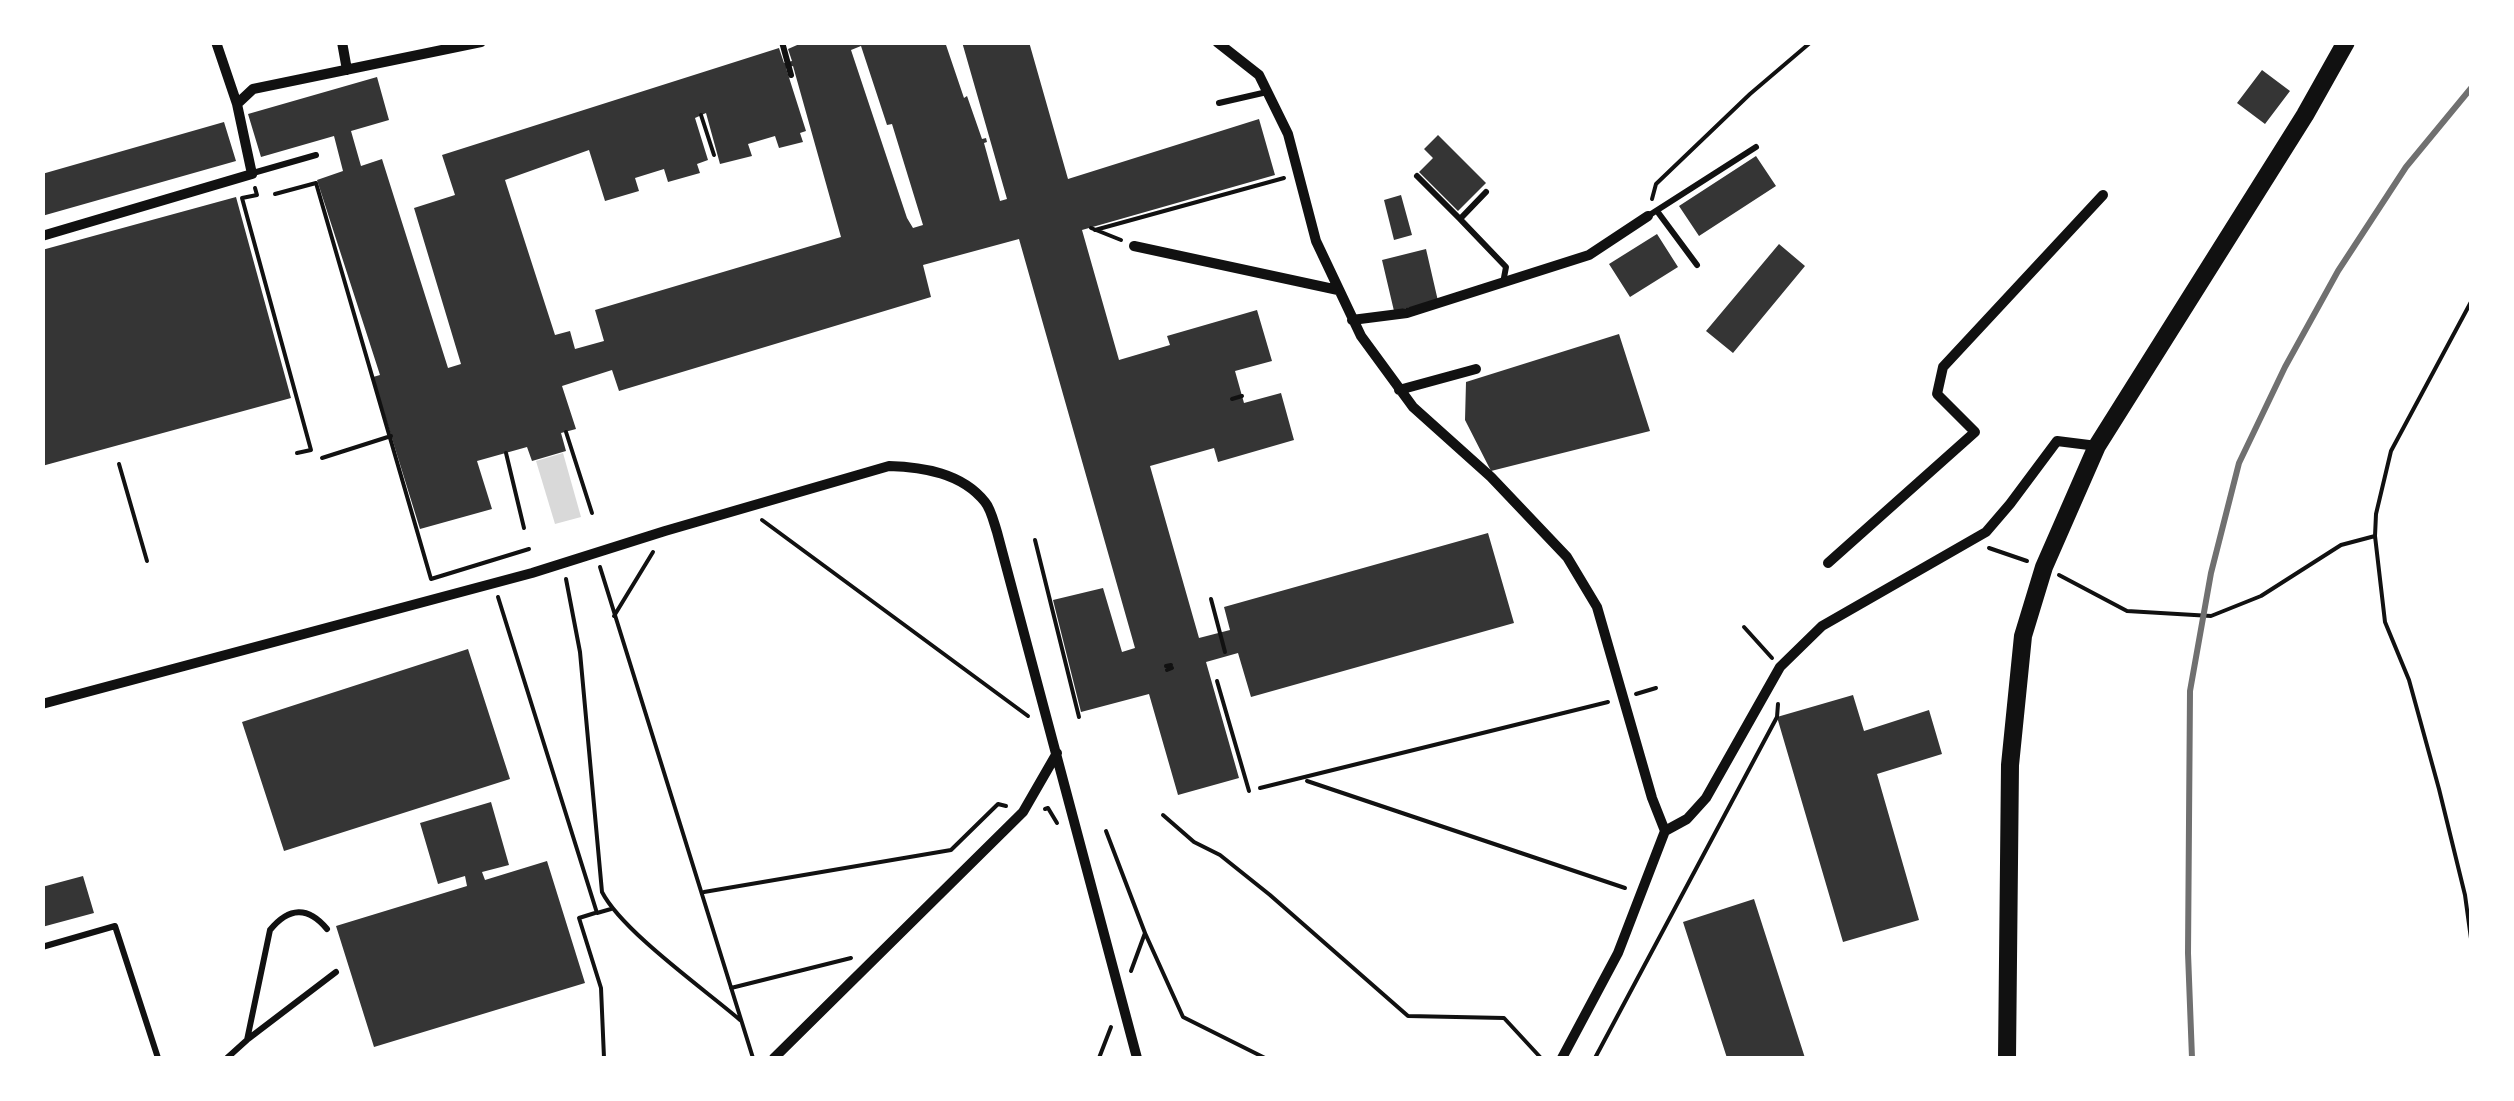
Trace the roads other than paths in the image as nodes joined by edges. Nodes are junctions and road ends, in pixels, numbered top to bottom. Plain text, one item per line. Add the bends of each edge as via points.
1 (216, 42) edge
2 (342, 42) edge
3 (481, 42) edge
4 (782, 42) edge
5 (1217, 42) edge
6 (2346, 42) edge
7 (348, 70) junction
8 (791, 75) dead end
9 (1267, 92) junction
10 (237, 104) junction
11 (1219, 104) dead end
12 (1756, 147) dead end
13 (316, 155) dead end
14 (252, 174) junction
15 (1417, 176) dead end
16 (1486, 192) dead end
17 (2103, 195) dead end
18 (1653, 213) junction
19 (1460, 219) junction
20 (42, 236) edge
21 (1134, 246) road end
22 (1697, 265) dead end
23 (1502, 284) junction
24 (1338, 290) junction
25 (1352, 320) junction
26 (1476, 369) dead end
27 (1399, 390) junction
28 (2097, 446) junction
29 (1828, 562) dead end
30 (42, 704) edge
31 (1058, 753) junction
32 (1665, 832) junction
33 (327, 929) dead end
34 (42, 947) edge
35 (336, 972) dead end
36 (247, 1040) junction
37 (158, 1058) edge
38 (227, 1058) edge
39 (774, 1058) edge
40 (1137, 1058) edge
41 (1562, 1058) edge
42 (2007, 1058) edge

1 - 10 street
2 - 7 street
3 - 7 street
4 - 8 lane
5 - 9 street via 1259,75
6 - 28 main road
7 - 10 street via 252,89
9 - 11 lane
9 - 24 street via 1288,134 1316,241
10 - 14 street
12 - 18 lane
13 - 14 lane
14 - 20 street
15 - 19 lane
16 - 19 lane
17 - 29 street via 1943,367 1937,394 1975,432
18 - 22 lane
18 - 23 street via 1589,255
19 - 23 lane via 1506,267
21 - 24 street
23 - 25 street via 1408,313
24 - 25 street
25 - 27 street
26 - 27 street
27 - 32 street via 1567,557 1597,607
28 - 32 street via 2057,441 1986,532 1822,626 1780,667 1706,798
28 - 42 main road via 2044,567 2023,636 2010,764
30 - 31 street via 494,584 889,466 953,478 986,502
31 - 39 street via 1022,812
31 - 40 street
32 - 41 street via 1618,953
33 - 36 lane via 318,918 292,911 270,930
34 - 37 lane via 115,926
35 - 36 lane
36 - 38 lane

